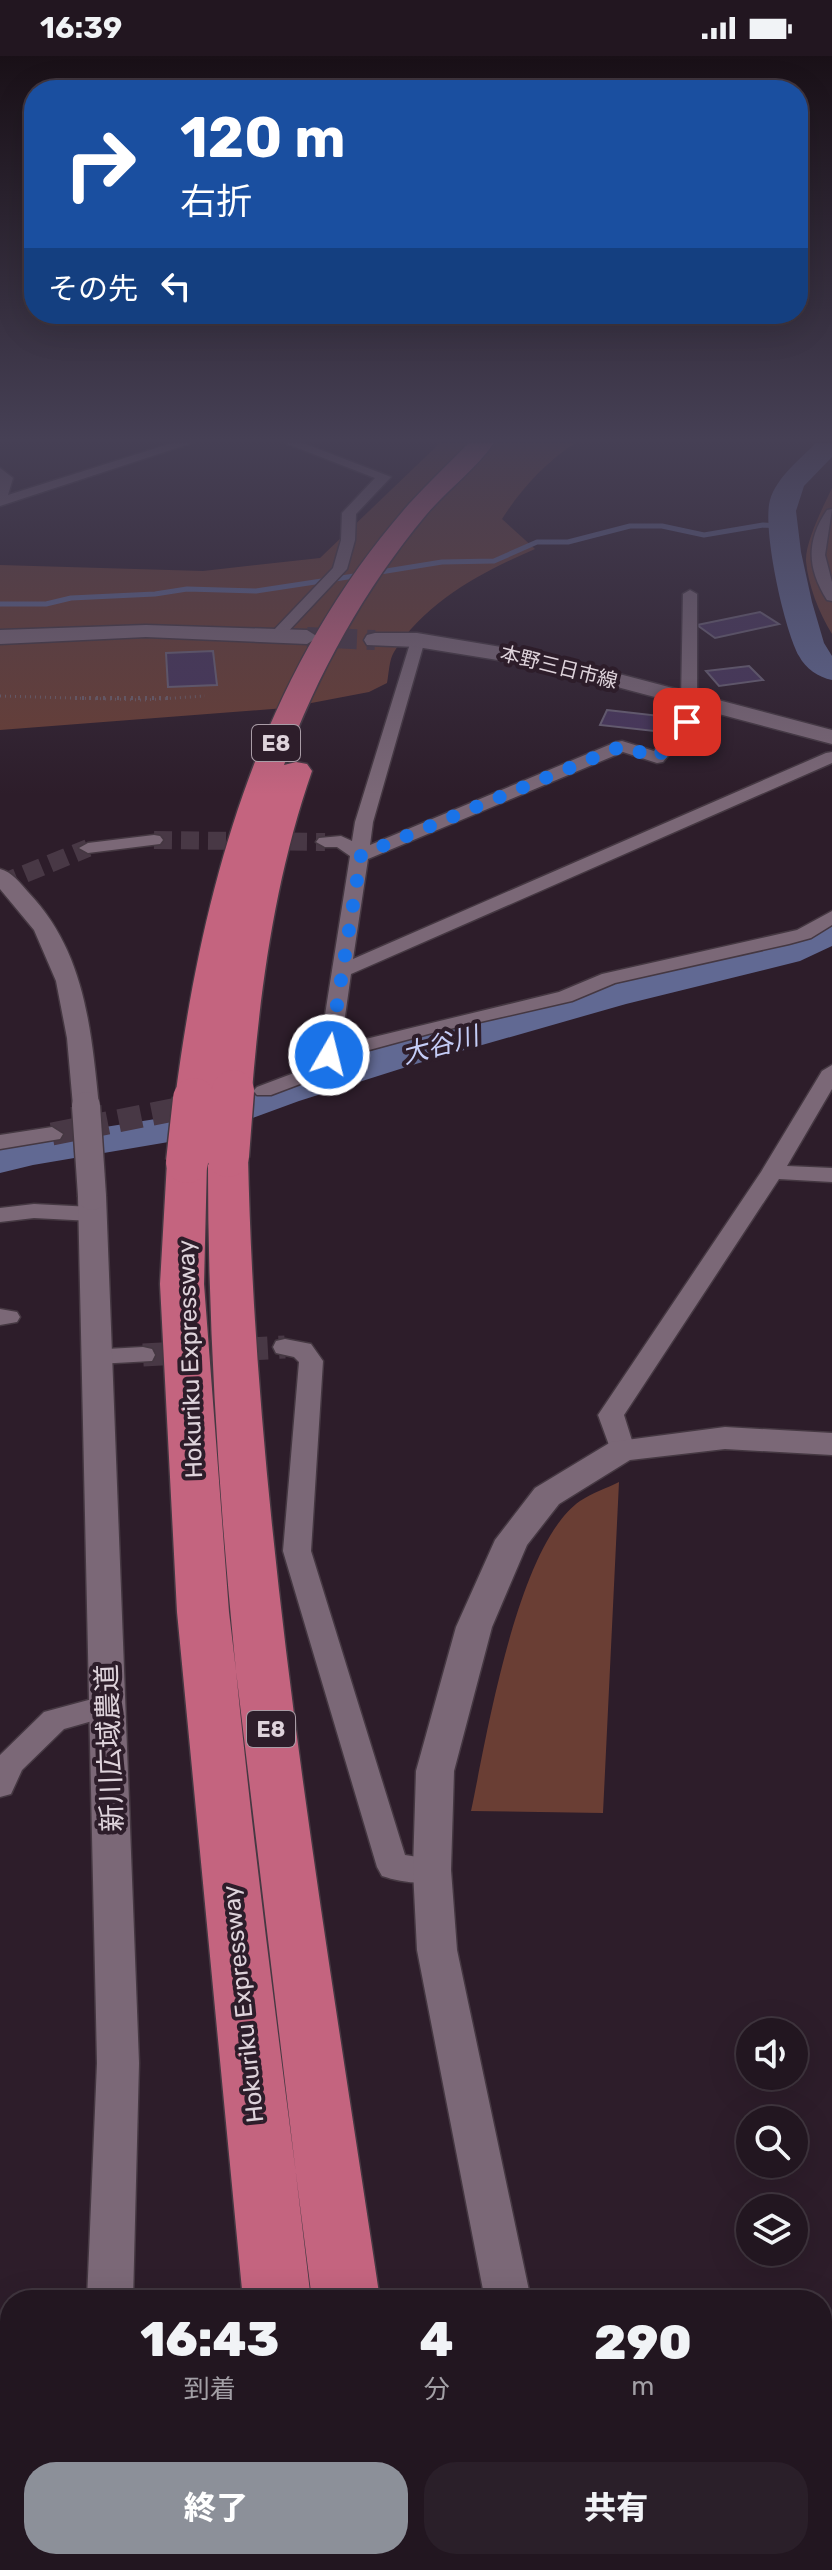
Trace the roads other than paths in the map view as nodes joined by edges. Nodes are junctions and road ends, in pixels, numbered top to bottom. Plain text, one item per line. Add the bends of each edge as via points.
1 (342, 560) edge
2 (379, 560) edge
3 (408, 560) edge
4 (818, 560) edge
5 (690, 594) dead end
6 (832, 597) edge
7 (277, 635) junction
8 (0, 637) edge
9 (307, 637) tunnel mouth
10 (375, 640) tunnel mouth
11 (417, 640) junction
12 (695, 703) junction
13 (832, 737) edge
14 (832, 757) edge
15 (154, 840) tunnel mouth
16 (325, 842) tunnel mouth
17 (88, 848) tunnel mouth
18 (361, 855) junction
19 (0, 876) edge
20 (832, 917) edge
21 (342, 971) junction
22 (329, 1055) junction
23 (832, 1071) edge
24 (248, 1091) junction
25 (52, 1134) tunnel mouth
26 (0, 1142) edge
27 (208, 1159) junction
28 (772, 1172) junction
29 (832, 1175) edge
30 (92, 1205) junction
31 (0, 1215) edge
32 (285, 1347) tunnel mouth
33 (143, 1355) tunnel mouth
34 (97, 1356) junction
35 (832, 1444) edge
36 (622, 1450) junction
37 (107, 1706) junction
38 (0, 1785) edge
39 (432, 1870) junction
40 (110, 2290) edge
41 (276, 2290) edge
42 (345, 2290) edge
43 (506, 2290) edge

1 - 7 street
2 - 27 highway, Hokuriku Expressway / E8, bridge via 357,589 293,702 237,853 199,1037 194,1099
3 - 24 highway, Hokuriku Expressway / E8 via 350,647 292,781 251,940
4 - 6 street via 818,572
5 - 12 street
7 - 8 main road via 146,631
7 - 9 main road
10 - 11 main road, 本野三日市線
11 - 12 main road, 本野三日市線 via 543,661
11 - 18 street via 364,822
12 - 13 main road, 本野三日市線
12 - 18 street via 657,758 622,746
14 - 21 street
15 - 17 street
16 - 18 street via 341,841
18 - 21 street
19 - 30 street, 新川広域農道, bridge via 55,941 74,994
20 - 22 street via 804,934 609,978 565,997
21 - 22 street
22 - 24 street via 309,1074
23 - 28 street
24 - 27 highway, Hokuriku Expressway / E8, bridge
25 - 26 street
27 - 41 highway, Hokuriku Expressway / E8 via 182,1284 202,1597
27 - 42 highway, Hokuriku Expressway / E8 via 227,1271 255,1596
28 - 29 street
28 - 36 street via 611,1415
30 - 31 street
30 - 34 street, 新川広域農道
32 - 39 street via 302,1350 311,1361 297,1551 393,1867
33 - 34 street
34 - 37 street, 新川広域農道
35 - 36 street via 725,1438
36 - 39 street via 547,1496 512,1540 474,1627 435,1771
37 - 38 street via 54,1720 11,1762
37 - 40 street, 新川広域農道 via 118,2063
39 - 43 street via 437,1950

